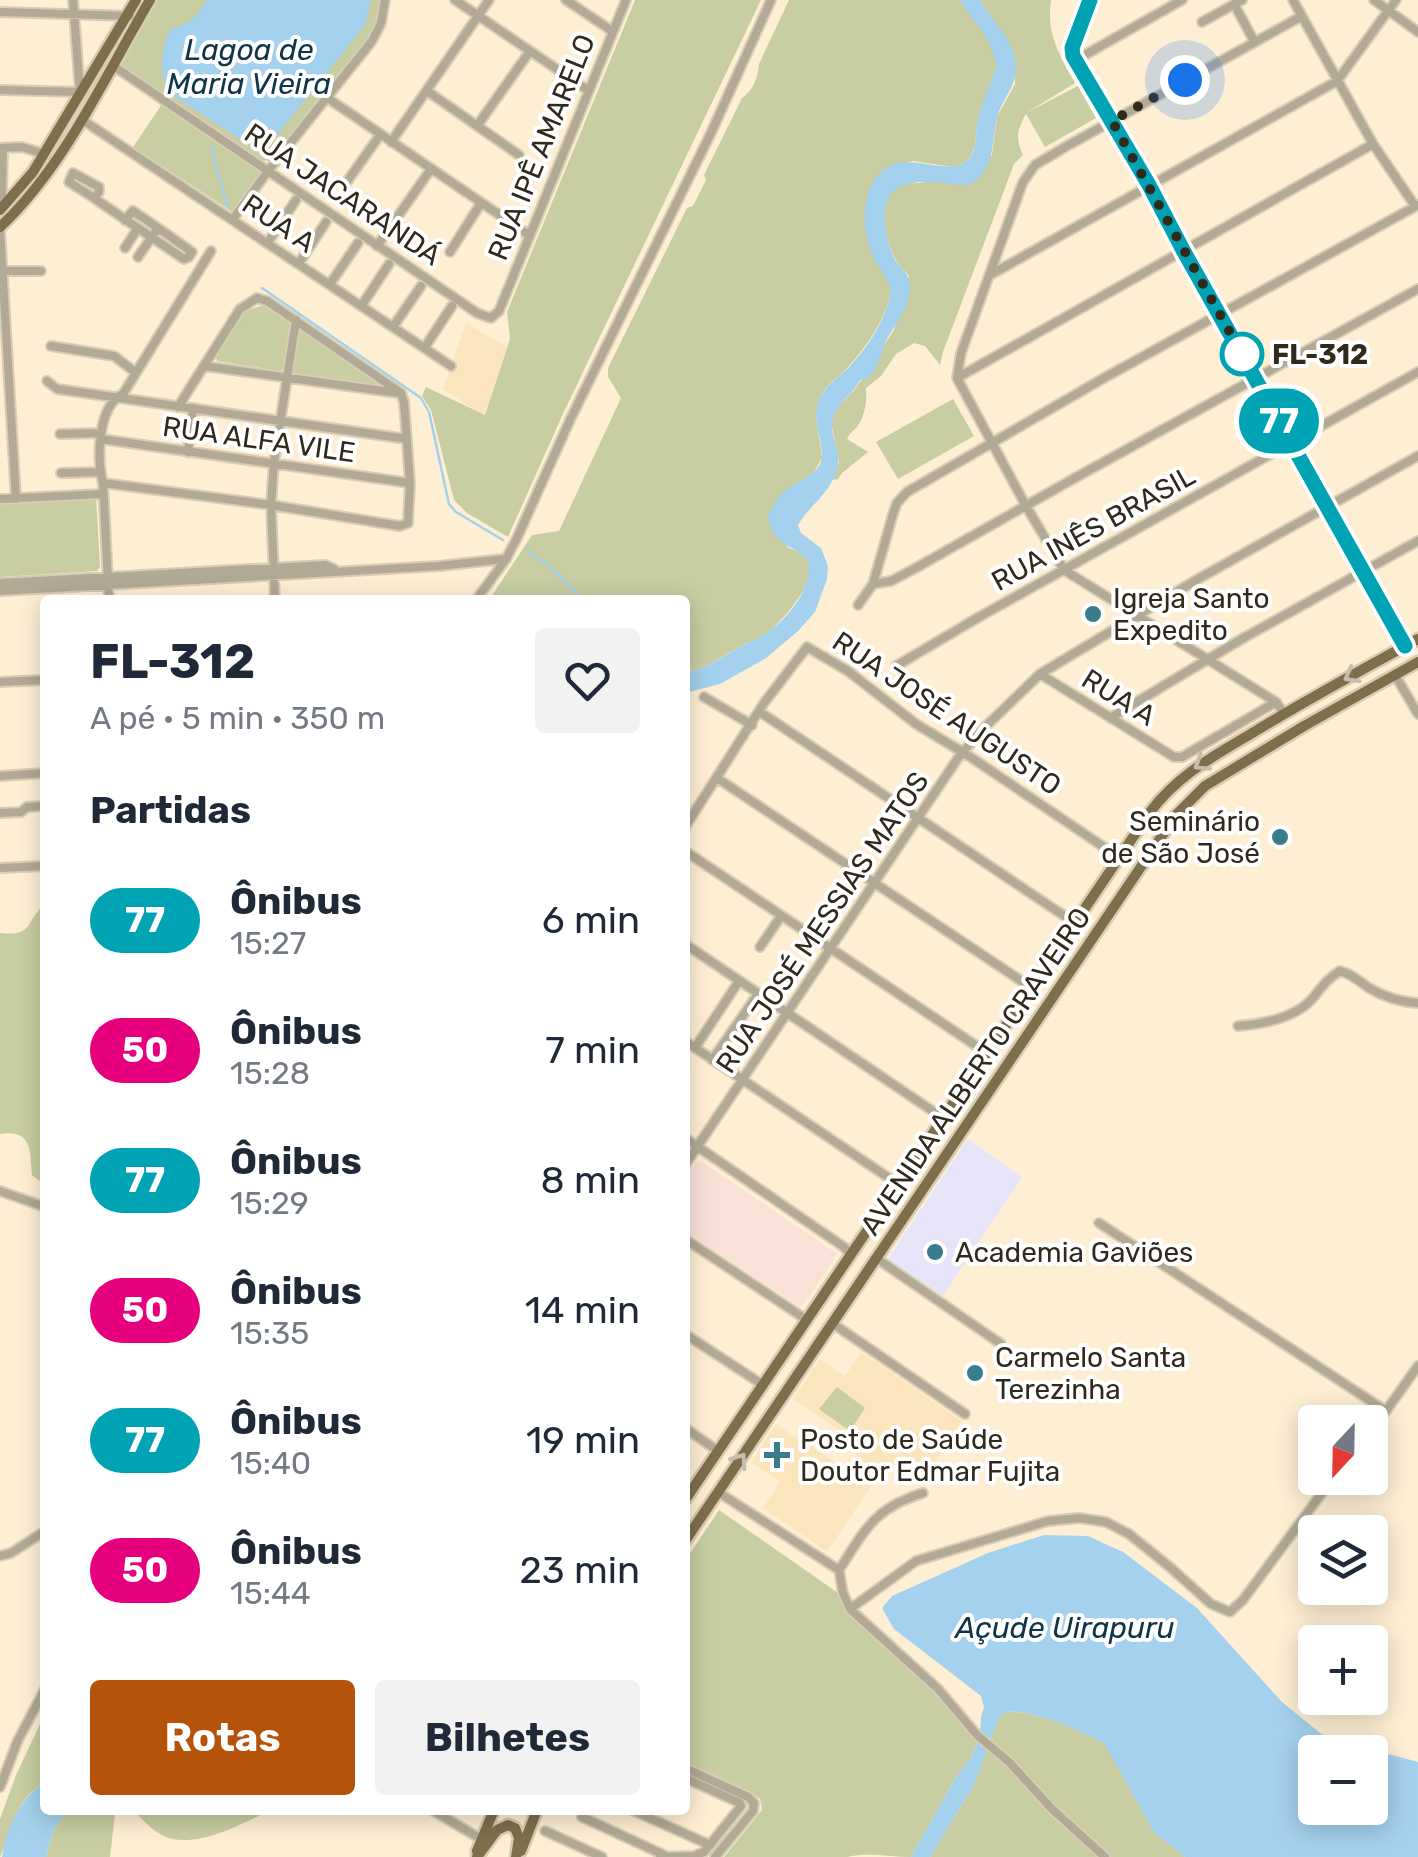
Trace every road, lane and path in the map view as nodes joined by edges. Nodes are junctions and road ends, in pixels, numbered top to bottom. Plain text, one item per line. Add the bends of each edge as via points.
1 (73, 0) edge
2 (136, 0) edge
3 (150, 0) edge
4 (385, 0) edge
5 (455, 0) edge
6 (489, 0) edge
7 (566, 0) edge
8 (626, 0) edge
9 (772, 0) edge
10 (1090, 0) edge
11 (1182, 0) edge
12 (1293, 0) edge
13 (1374, 0) edge
14 (1396, 0) edge
15 (1238, 2) edge
16 (1388, 10) junction
17 (0, 12) edge
18 (126, 15) junction
19 (74, 16) junction
20 (478, 16) junction
21 (1302, 16) junction
22 (140, 18) junction
23 (1202, 22) dead end
24 (612, 31) junction
25 (1418, 32) edge
26 (1254, 41) junction
27 (530, 51) junction
28 (1076, 60) junction
29 (112, 65) junction
30 (1337, 80) junction
31 (0, 90) edge
32 (427, 91) junction
33 (588, 91) junction
34 (80, 92) junction
35 (326, 97) junction
36 (81, 119) junction
37 (1112, 121) junction
38 (477, 126) junction
39 (380, 134) junction
40 (392, 142) junction
41 (1373, 144) junction
42 (2, 148) edge
43 (44, 154) junction
44 (519, 155) dead end
45 (53, 164) junction
46 (431, 169) junction
47 (268, 172) junction
48 (346, 183) dead end
49 (1149, 185) junction
50 (296, 200) dead end
51 (481, 204) junction
52 (4, 206) edge
53 (1416, 206) edge
54 (233, 219) junction
55 (125, 220) junction
56 (326, 222) dead end
57 (138, 228) junction
58 (158, 228) junction
59 (0, 229) edge
60 (529, 236) junction
61 (152, 238) junction
62 (268, 242) junction
63 (358, 243) dead end
64 (378, 246) junction
65 (125, 248) dead end
66 (1183, 250) junction
67 (211, 251) dead end
68 (450, 252) dead end
69 (138, 257) dead end
70 (300, 263) junction
71 (389, 264) dead end
72 (1, 270) edge
73 (41, 271) dead end
74 (990, 274) junction
75 (330, 284) junction
76 (420, 286) dead end
77 (1418, 289) edge
78 (362, 305) junction
79 (452, 306) dead end
80 (498, 311) joint
81 (1219, 315) junction
82 (296, 320) junction
83 (393, 326) junction
84 (51, 346) dead end
85 (424, 348) junction
86 (204, 366) junction
87 (451, 366) dead end
88 (135, 372) junction
89 (1418, 372) edge
90 (287, 376) junction
91 (957, 378) junction
92 (1256, 379) junction
93 (48, 382) dead end
94 (5, 390) edge
95 (401, 393) junction
96 (115, 398) junction
97 (178, 406) junction
98 (192, 408) junction
99 (280, 421) junction
100 (60, 434) dead end
101 (101, 436) junction
102 (406, 439) junction
103 (992, 442) junction
104 (1292, 443) junction
105 (188, 452) junction
106 (1418, 456) edge
107 (274, 462) junction
108 (100, 472) junction
109 (61, 473) dead end
110 (410, 483) junction
111 (103, 488) junction
112 (16, 498) junction
113 (0, 500) edge
114 (271, 505) junction
115 (1026, 506) junction
116 (1328, 508) junction
117 (1418, 541) edge
118 (506, 559) junction
119 (1064, 570) junction
120 (1364, 571) junction
121 (273, 572) junction
122 (107, 580) junction
123 (873, 584) junction
124 (5, 586) edge
125 (108, 595) edge
126 (274, 595) edge
127 (480, 595) edge
128 (858, 605) dead end
129 (1137, 615) junction
130 (1418, 639) edge
131 (1405, 646) junction
132 (1209, 659) junction
133 (1418, 662) edge
134 (896, 666) dead end
135 (1040, 674) junction
136 (1395, 675) junction
137 (40, 680) edge
138 (0, 682) edge
139 (704, 696) dead end
140 (1276, 702) junction
141 (760, 712) junction
142 (1284, 714) junction
143 (1418, 714) edge
144 (1110, 718) junction
145 (752, 725) junction
146 (1294, 732) junction
147 (962, 752) junction
148 (40, 774) edge
149 (0, 776) edge
150 (717, 778) junction
151 (40, 806) edge
152 (0, 813) edge
153 (918, 817) junction
154 (690, 819) edge
155 (690, 854) edge
156 (1120, 858) junction
157 (40, 866) edge
158 (3, 870) edge
159 (875, 882) junction
160 (781, 916) junction
161 (1075, 924) junction
162 (760, 946) dead end
163 (690, 947) edge
164 (830, 948) junction
165 (740, 981) junction
166 (1032, 988) junction
167 (758, 994) junction
168 (1418, 1003) edge
169 (788, 1013) junction
170 (1238, 1026) dead end
171 (690, 1044) edge
172 (695, 1048) junction
173 (987, 1053) junction
174 (712, 1060) junction
175 (743, 1080) junction
176 (943, 1118) junction
177 (690, 1141) edge
178 (698, 1147) junction
179 (690, 1159) edge
180 (898, 1184) junction
181 (0, 1191) edge
182 (40, 1205) edge
183 (1100, 1223) dead end
184 (690, 1242) edge
185 (851, 1255) junction
186 (876, 1258) junction
187 (866, 1272) junction
188 (807, 1320) junction
189 (832, 1323) junction
190 (690, 1337) edge
191 (1001, 1344) dead end
192 (1418, 1366) edge
193 (762, 1385) junction
194 (1378, 1405) edge
195 (1388, 1407) edge
196 (964, 1414) dead end
197 (690, 1431) edge
198 (718, 1451) junction
199 (718, 1492) junction
200 (690, 1493) edge
201 (923, 1494) dead end
202 (1321, 1495) edge
203 (40, 1534) edge
204 (690, 1534) edge
205 (0, 1556) edge
206 (839, 1570) junction
207 (850, 1609) junction
208 (40, 1699) edge
209 (690, 1770) edge
210 (690, 1780) edge
211 (0, 1787) edge
212 (440, 1815) edge
213 (492, 1815) edge
214 (536, 1815) edge
215 (643, 1815) edge
216 (582, 1818) dead end
217 (544, 1831) dead end
218 (481, 1839) junction
219 (710, 1845) junction
220 (663, 1856) edge
221 (476, 1857) edge
222 (518, 1857) edge
223 (602, 1857) edge
224 (715, 1857) edge
225 (1104, 1857) edge

1 - 19 street
2 - 18 main road
3 - 22 main road
4 - 35 street via 372,41
5 - 20 street
6 - 20 street
7 - 24 street
8 - 24 street, RUA IPÊ AMARELO
9 - 118 street
10 - 28 street via 1072,48
11 - 28 street
12 - 21 street
13 - 16 street
14 - 16 street
15 - 23 street
15 - 26 street
16 - 25 street
16 - 30 street
17 - 19 street
18 - 19 street
18 - 22 street
18 - 34 main road
19 - 34 street
20 - 27 street
20 - 32 street
21 - 26 street
21 - 30 street
22 - 29 main road
24 - 33 street, RUA IPÊ AMARELO
26 - 37 street
27 - 33 street
27 - 38 street
28 - 37 street
29 - 36 main road
29 - 47 street, RUA JACARANDÁ
30 - 41 street
30 - 49 street
31 - 34 street
32 - 38 street
32 - 40 street
33 - 60 street, RUA IPÊ AMARELO
34 - 43 main road
35 - 39 street
35 - 47 street
36 - 45 main road
36 - 54 street, RUA A
37 - 49 street
37 - 74 street via 1030,169
38 - 44 street
39 - 40 street
39 - 48 street
40 - 46 street
41 - 53 street
41 - 66 street
42 - 43 street
42 - 52 street
43 - 52 main road
45 - 55 street
45 - 59 main road
46 - 51 street
46 - 64 street
47 - 54 street
47 - 64 street, RUA JACARANDÁ
49 - 66 street
49 - 74 street
50 - 62 street
51 - 60 street
51 - 68 street
53 - 81 street
54 - 62 street, RUA A
55 - 57 street
55 - 58 street via 133,211
56 - 70 street
57 - 61 street
57 - 65 street
58 - 61 street
58 - 61 street via 191,254 184,260
59 - 72 street
60 - 80 street, RUA IPÊ AMARELO
61 - 69 street
62 - 70 street, RUA A
63 - 75 street
64 - 80 street, RUA JACARANDÁ via 477,314 492,318
66 - 81 street
66 - 91 street
67 - 88 street
70 - 75 street, RUA A
71 - 78 street
72 - 73 street
72 - 94 street
74 - 91 street
75 - 78 street, RUA A
76 - 83 street
77 - 92 street
78 - 83 street, RUA A
79 - 85 street
81 - 92 street
81 - 103 street
82 - 86 street via 262,299 248,302
82 - 90 street
82 - 95 street
83 - 85 street, RUA A
84 - 88 street via 114,356
85 - 87 street, RUA A
86 - 90 street
86 - 97 street
88 - 96 street
89 - 104 street, RUA INÊS BRASIL
90 - 95 street
90 - 99 street
91 - 103 street
92 - 104 street
92 - 115 street
93 - 96 street
94 - 112 street
95 - 102 street
96 - 97 street
96 - 101 street
97 - 98 street
98 - 99 street
98 - 105 street
99 - 102 street
99 - 107 street
100 - 101 street, RUA ALFA VILE
101 - 105 street, RUA ALFA VILE
101 - 108 street
102 - 110 street
103 - 115 street
103 - 123 street via 901,496
104 - 116 street
104 - 119 street, RUA INÊS BRASIL
105 - 107 street, RUA ALFA VILE
106 - 116 street, RUA JOSÉ MESSIAS MATOS
107 - 110 street, RUA ALFA VILE
107 - 114 street
108 - 109 street
108 - 111 street
110 - 114 street via 410,520 400,526
111 - 112 street
111 - 114 street
111 - 122 street
112 - 113 street
114 - 121 street
115 - 119 street
115 - 123 street via 896,579
116 - 120 street
116 - 129 street, RUA JOSÉ MESSIAS MATOS
117 - 120 street
118 - 121 street
118 - 127 street
119 - 129 street
119 - 134 street, RUA INÊS BRASIL
120 - 131 street
120 - 132 street
121 - 122 street
121 - 126 street
122 - 124 street
122 - 125 street
123 - 128 street
129 - 132 street
129 - 135 street, RUA JOSÉ MESSIAS MATOS
130 - 131 main road, AVENIDA ALBERTO CRAVEIRO
131 -> 142 main road, AVENIDA ALBERTO CRAVEIRO
132 - 140 street
132 - 144 street
133 - 136 main road, AVENIDA ALBERTO CRAVEIRO
135 - 144 street, RUA A
135 - 147 street, RUA JOSÉ MESSIAS MATOS
136 - 143 street
136 - 146 main road, AVENIDA ALBERTO CRAVEIRO
137 - 138 street
139 - 145 street
140 - 142 street
140 - 144 street, RUA A via 1182,757
141 - 145 street
141 - 147 street, RUA JOSÉ AUGUSTO via 807,647
141 - 153 street
142 - 146 main road
142 -> 156 main road, AVENIDA ALBERTO CRAVEIRO via 1190,770 1150,812
145 - 150 street
146 - 186 main road, AVENIDA ALBERTO CRAVEIRO via 1205,786 1176,815
147 - 153 street, RUA JOSÉ MESSIAS MATOS
147 - 156 street, RUA JOSÉ AUGUSTO
148 - 149 street
150 - 154 street
150 - 159 street
151 - 152 street
153 - 159 street, RUA JOSÉ MESSIAS MATOS
153 - 161 street
155 - 160 street
156 - 161 main road, AVENIDA ALBERTO CRAVEIRO
157 - 158 street
159 - 164 street, RUA JOSÉ MESSIAS MATOS
159 - 166 street
160 - 162 street
160 - 164 street
161 - 166 main road, AVENIDA ALBERTO CRAVEIRO
163 - 165 street
164 - 169 street, RUA JOSÉ MESSIAS MATOS
164 - 173 street
165 - 167 street
165 - 172 street
166 - 173 main road, AVENIDA ALBERTO CRAVEIRO
167 - 169 street
167 - 174 street
168 - 170 street via 1390,998 1340,971 1297,1010
169 - 175 street, RUA JOSÉ MESSIAS MATOS
169 - 176 street
171 - 172 street
172 - 174 street
173 - 176 main road, AVENIDA ALBERTO CRAVEIRO
174 - 175 street
175 - 178 street, RUA JOSÉ MESSIAS MATOS
175 - 180 street
176 - 180 main road, AVENIDA ALBERTO CRAVEIRO
177 - 178 street
178 - 179 street, RUA JOSÉ MESSIAS MATOS
178 - 185 street
180 - 185 main road, AVENIDA ALBERTO CRAVEIRO
181 - 182 street
183 - 194 street
184 - 188 street
185 - 187 main road
185 - 188 main road, AVENIDA ALBERTO CRAVEIRO
186 - 187 main road, AVENIDA ALBERTO CRAVEIRO
186 - 191 street
187 - 189 main road, AVENIDA ALBERTO CRAVEIRO
188 - 193 main road, AVENIDA ALBERTO CRAVEIRO
189 - 196 street
199 -> 189 main road, AVENIDA ALBERTO CRAVEIRO
190 - 193 street
192 - 195 street
193 - 198 main road, AVENIDA ALBERTO CRAVEIRO
197 - 198 street
198 - 200 main road, AVENIDA ALBERTO CRAVEIRO
199 - 204 main road, AVENIDA ALBERTO CRAVEIRO
199 - 206 street
201 - 206 street via 869,1522
202 - 207 street via 1230,1612 1211,1604 1129,1534 1079,1518 1048,1521 916,1561
203 - 205 street
206 - 207 street
207 - 225 street
208 - 211 street
209 - 224 street via 754,1803
210 - 219 street via 741,1805
212 - 218 street
213 - 218 main road
214 - 222 main road
215 - 219 street
216 - 220 street
217 - 223 street
218 - 221 main road
219 - 220 street via 698,1855
221 - 222 main road via 508,1825 519,1835

